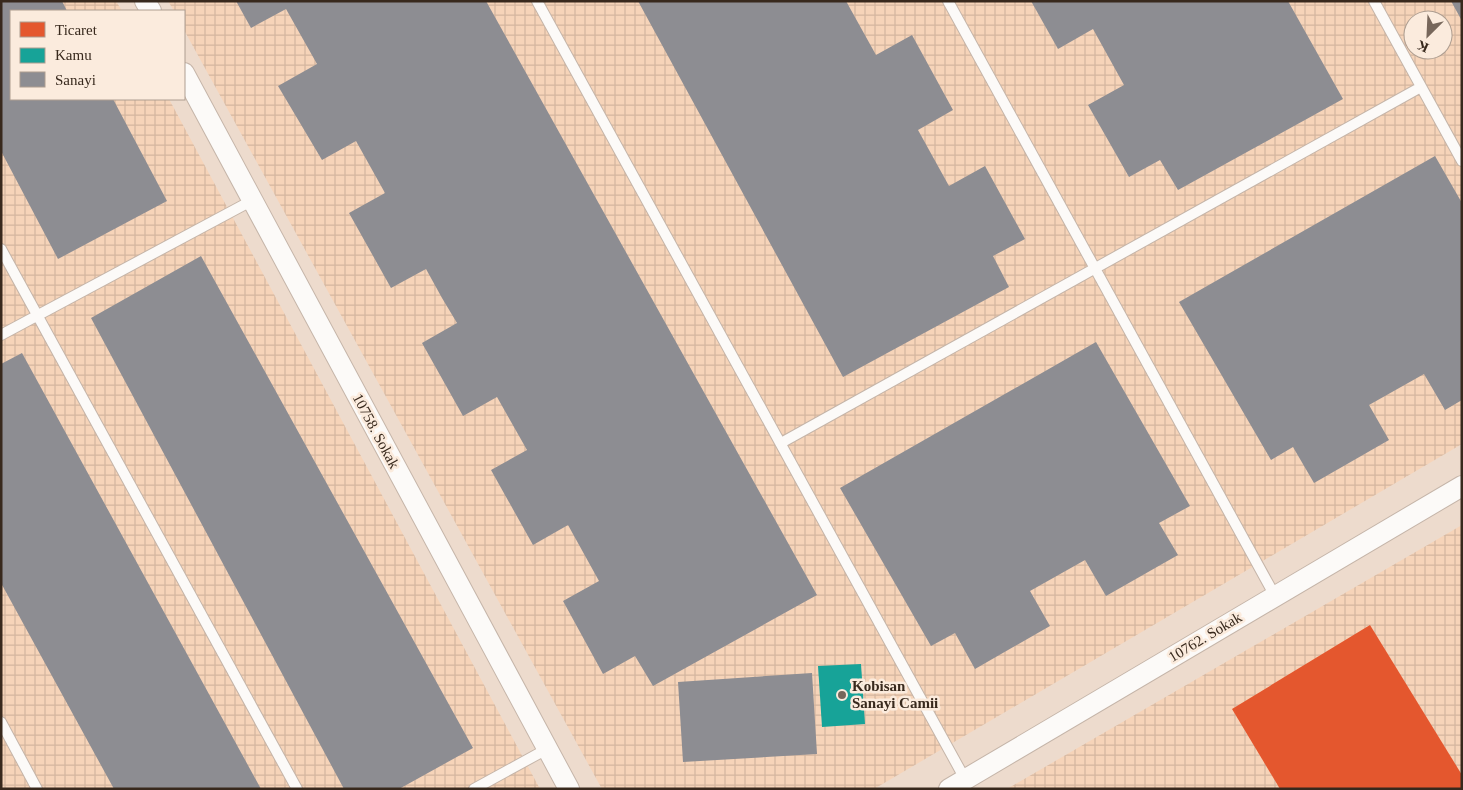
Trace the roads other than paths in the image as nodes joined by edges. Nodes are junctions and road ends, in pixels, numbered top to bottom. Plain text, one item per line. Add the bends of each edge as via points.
1 (537, 1) edge
2 (948, 1) edge
3 (1374, 1) edge
4 (185, 75) edge
5 (1421, 87) junction
6 (1462, 161) edge
7 (252, 200) junction
8 (1, 249) edge
9 (1095, 269) junction
10 (38, 316) junction
11 (1, 335) edge
12 (780, 444) junction
13 (1462, 486) edge
14 (1275, 596) junction
15 (1, 722) edge
16 (547, 749) junction
17 (957, 784) edge
18 (37, 789) edge
19 (297, 789) edge
20 (474, 789) edge
21 (569, 789) edge

1 - 12 lane
2 - 9 lane
3 - 5 lane
4 - 7 street, 10758. Sokak
5 - 6 lane
5 - 9 lane
7 - 10 lane
7 - 16 street, 10758. Sokak
8 - 10 lane
9 - 12 lane
9 - 14 lane
10 - 11 lane
10 - 19 lane
12 - 17 lane
13 - 14 street, 10762. Sokak
14 - 17 street, 10762. Sokak
15 - 18 lane
16 - 20 lane
16 - 21 street, 10758. Sokak

